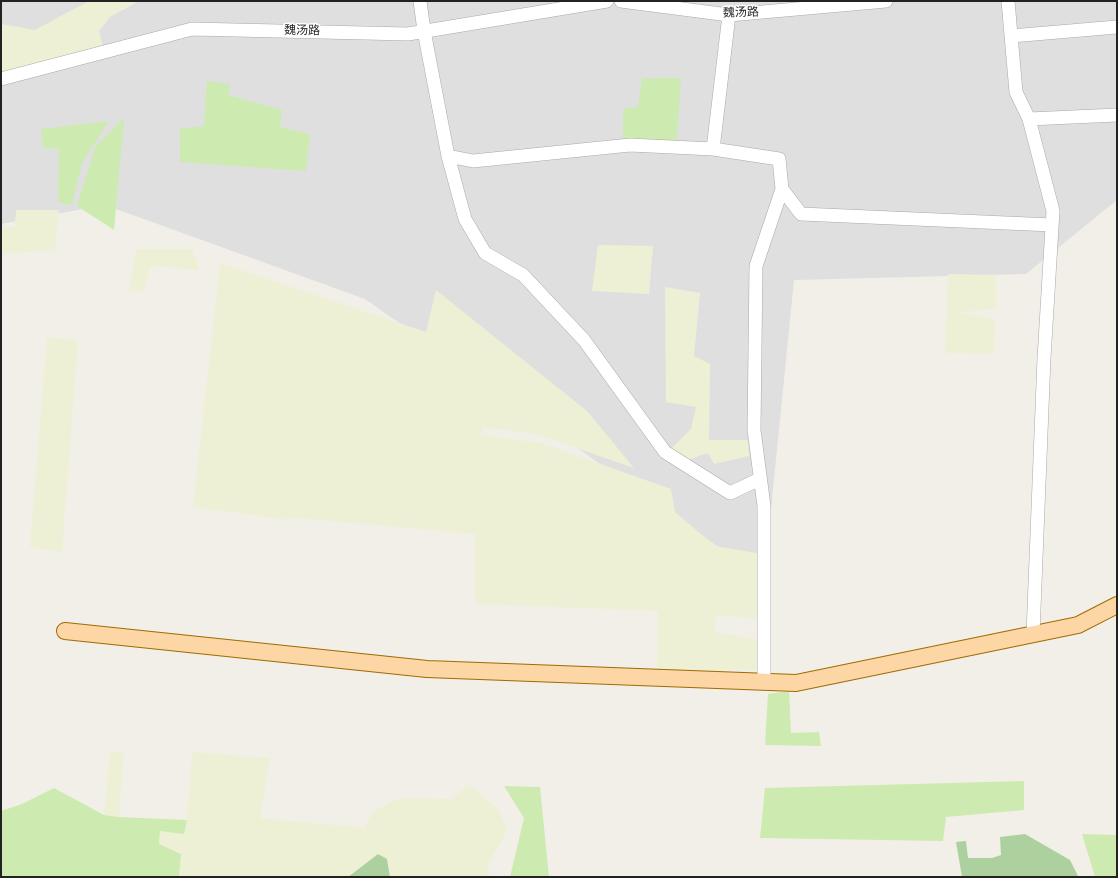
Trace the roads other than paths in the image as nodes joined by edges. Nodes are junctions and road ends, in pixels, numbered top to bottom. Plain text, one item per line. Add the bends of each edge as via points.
1 (420, 1) edge
2 (607, 1) edge
3 (622, 1) edge
4 (886, 1) edge
5 (1008, 1) edge
6 (729, 15) junction
7 (1117, 27) edge
8 (424, 31) junction
9 (1011, 36) junction
10 (1, 79) edge
11 (1117, 115) edge
12 (1029, 119) junction
13 (712, 149) junction
14 (448, 156) junction
15 (782, 189) junction
16 (1052, 225) junction
17 (760, 479) junction
18 (1117, 605) edge
19 (65, 631) dead end
20 (1033, 634) junction
21 (764, 682) junction

1 - 8 street
2 - 8 street, 魏汤路
3 - 6 street, 魏汤路
4 - 6 street, 魏汤路
5 - 9 street
6 - 13 street
7 - 9 street
8 - 10 street, 魏汤路 via 408,34 192,29
8 - 14 street
9 - 12 street via 1016,92
11 - 12 street
12 - 16 street via 1053,211
13 - 14 street via 630,145 473,161
13 - 15 street via 779,159
14 - 17 street via 465,219 485,253 522,275 584,340 665,452 730,493
15 - 16 street via 801,214
15 - 17 street via 756,266 754,430
16 - 20 street
17 - 21 street via 764,506
18 - 20 main road via 1078,625
19 - 21 main road via 427,669
20 - 21 main road via 796,683

